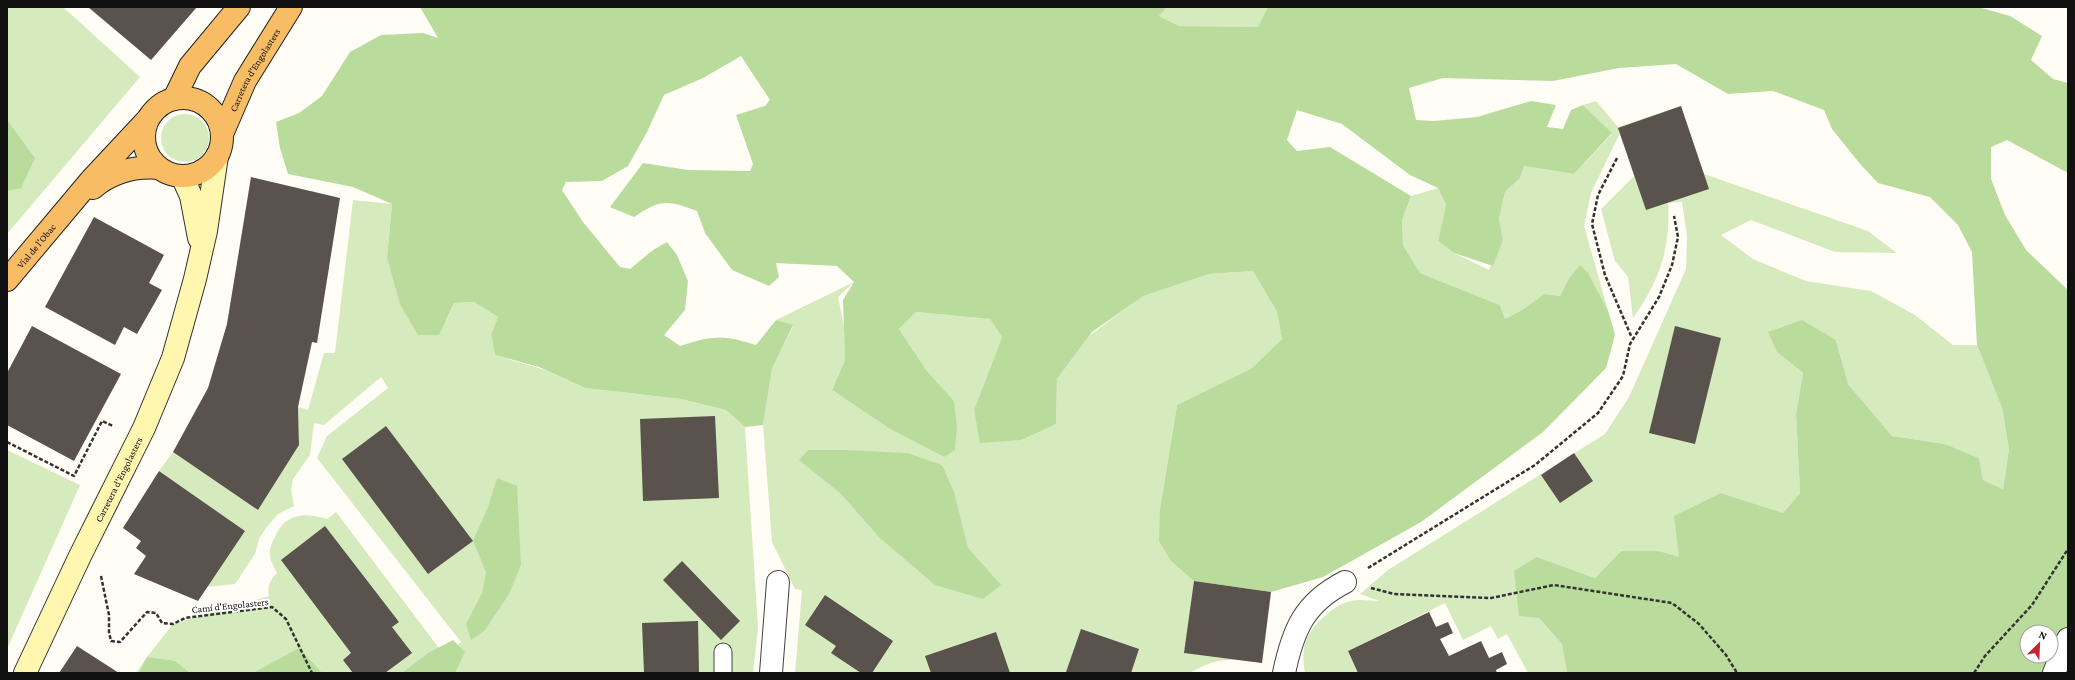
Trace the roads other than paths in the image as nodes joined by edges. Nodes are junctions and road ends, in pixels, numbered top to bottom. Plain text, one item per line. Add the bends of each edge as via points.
1 (239, 7) edge
2 (291, 7) edge
3 (174, 99) junction
4 (148, 119) junction
5 (222, 134) junction
6 (217, 156) junction
7 (159, 168) junction
8 (182, 176) junction
9 (64, 212) junction
10 (195, 279) junction
11 (7, 280) edge
12 (778, 582) dead end
13 (1345, 582) road end
14 (2068, 639) edge
15 (723, 652) dead end
16 (25, 673) edge
17 (723, 673) edge
18 (771, 673) edge
19 (1284, 673) edge
20 (2054, 673) edge

1 - 3 highway via 190,66
2 - 5 highway, Carretera d'Engolasters via 245,81
3 - 4 highway via 159,106
3 - 5 highway via 196,100 206,106 220,123
4 - 7 highway via 144,132 145,145 150,158
4 - 9 highway
5 - 6 highway
6 - 8 highway via 202,171
6 - 10 main road, Carretera d'Engolasters via 206,231
7 - 8 highway
7 - 9 highway via 141,167 121,171 98,184
8 - 10 main road, Carretera d'Engolasters via 191,196 198,224 200,247
9 - 11 highway, Vial de l'Obac
10 - 16 main road, Carretera d'Engolasters via 173,358 144,428
12 - 18 street
13 - 19 street via 1313,605 1298,625 1289,645
14 - 20 street
15 - 17 lane

